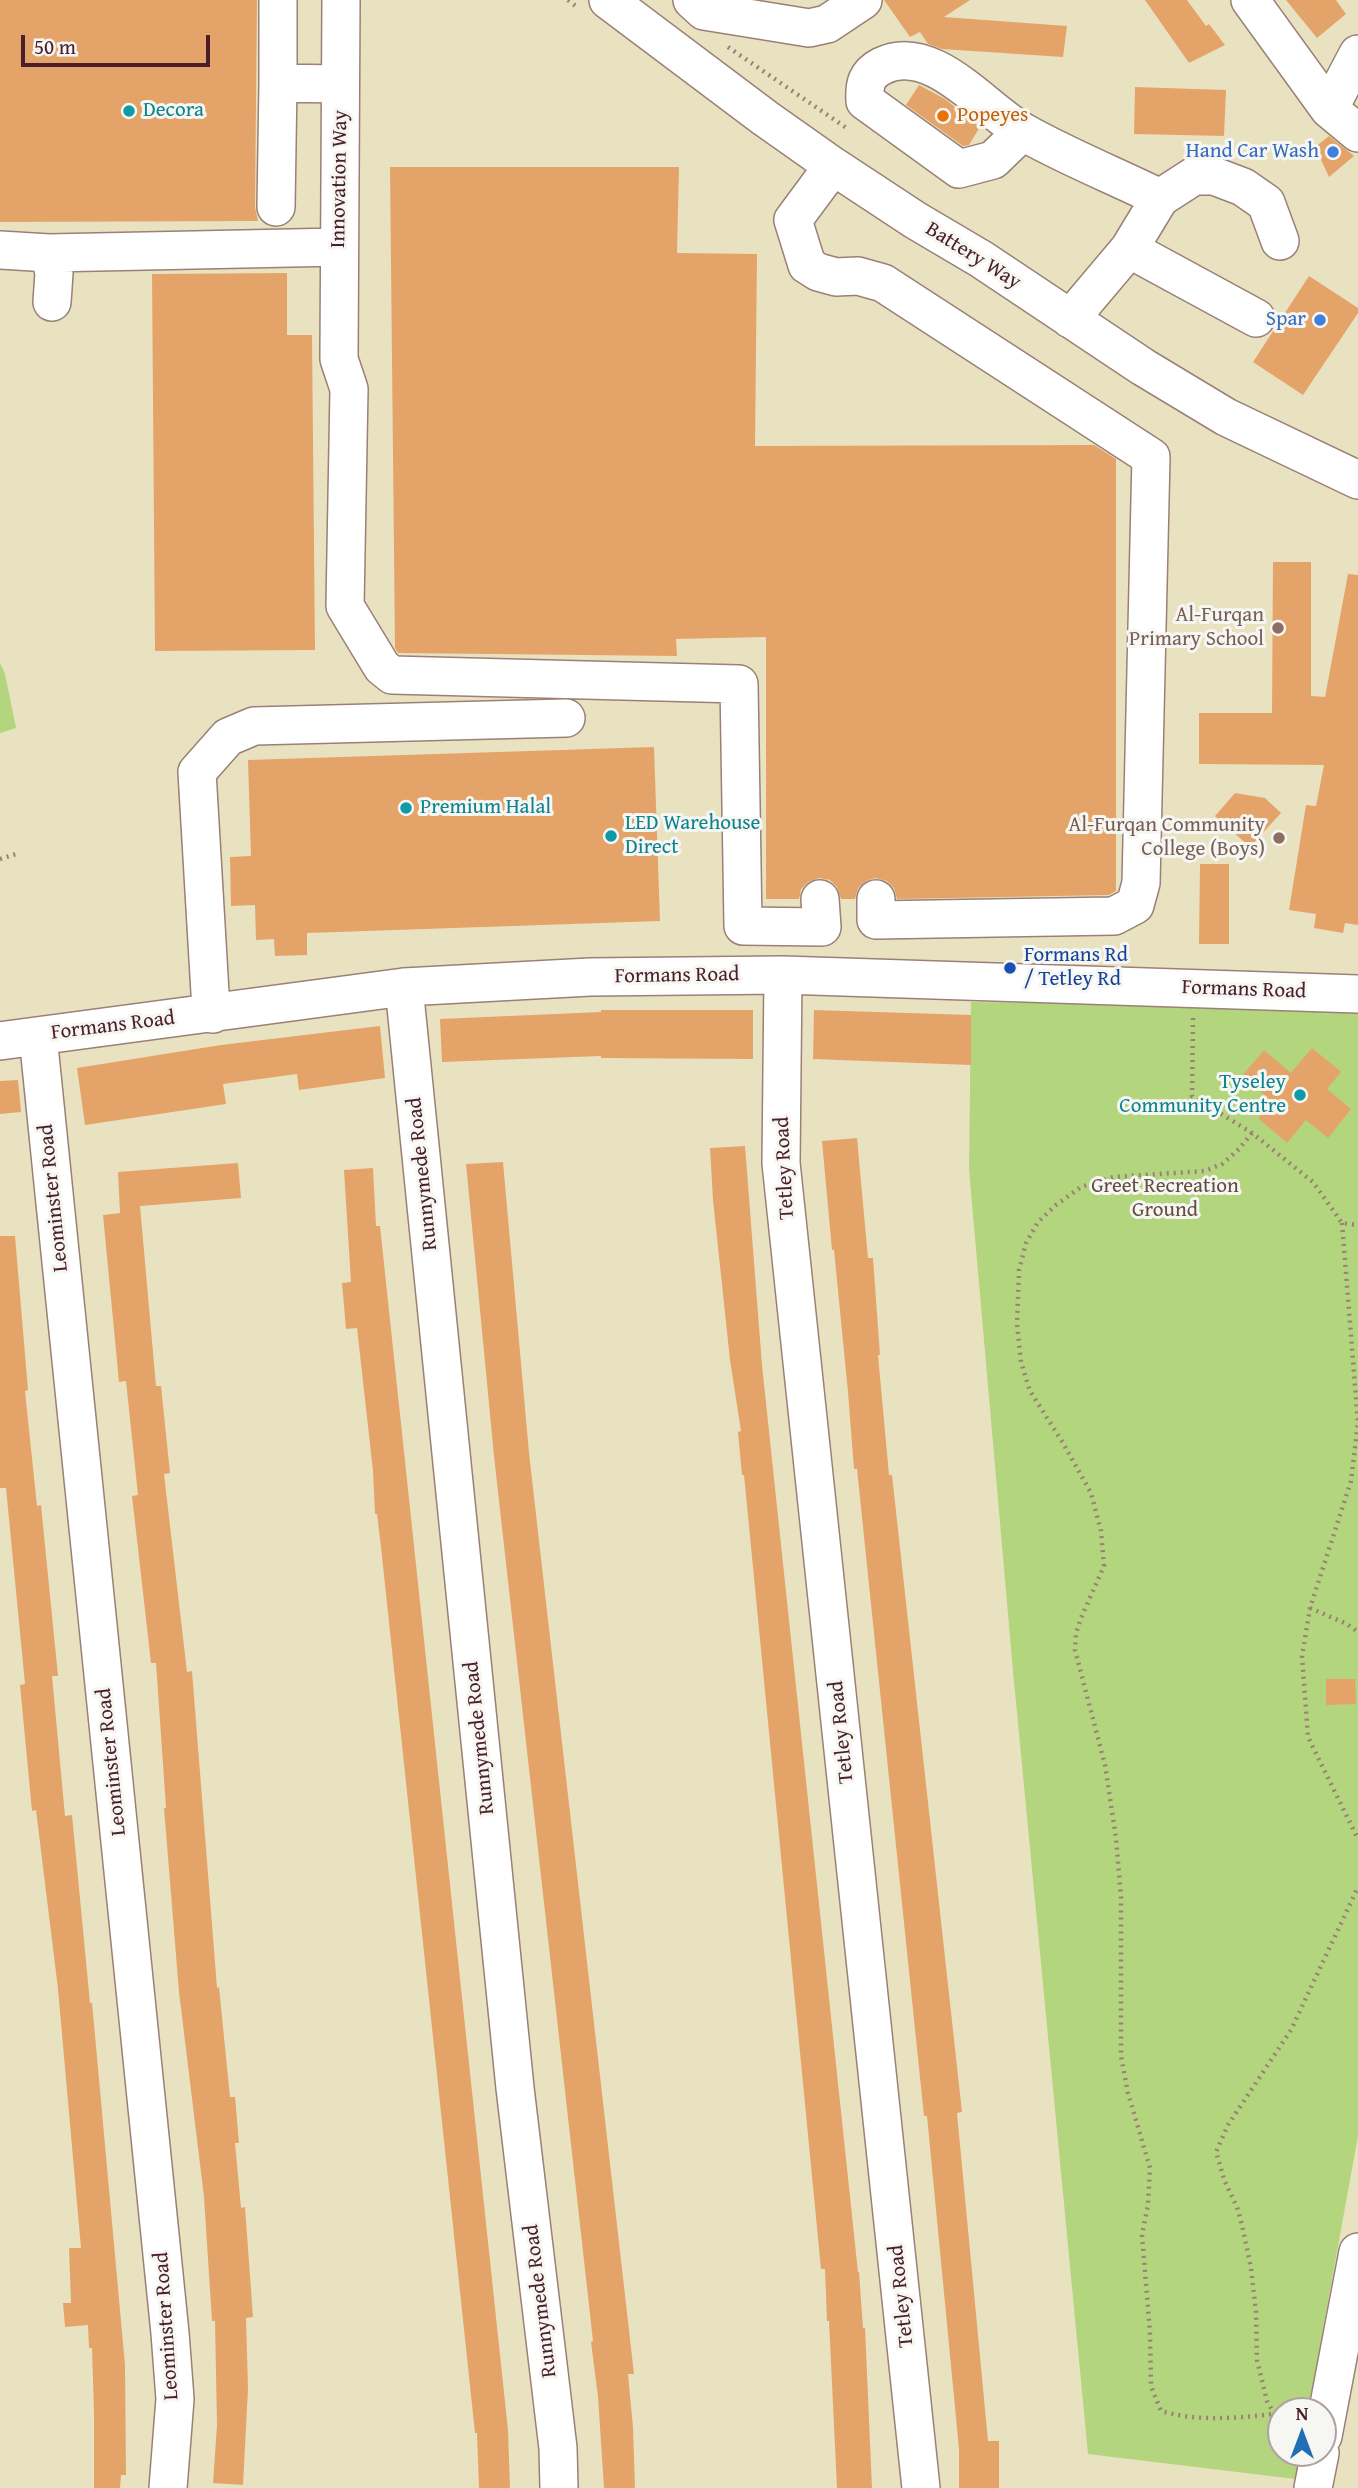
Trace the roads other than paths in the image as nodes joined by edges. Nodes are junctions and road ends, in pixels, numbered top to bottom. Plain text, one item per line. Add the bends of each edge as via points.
1 (278, 0) edge
2 (341, 0) edge
3 (608, 0) edge
4 (692, 0) edge
5 (863, 0) edge
6 (1250, 0) edge
7 (1358, 54) edge
8 (278, 83) junction
9 (341, 84) junction
10 (1329, 108) junction
11 (1023, 132) dead end
12 (1358, 132) edge
13 (833, 166) junction
14 (1160, 198) junction
15 (276, 206) dead end
16 (1280, 242) dead end
17 (339, 247) junction
18 (1129, 249) junction
19 (0, 250) edge
20 (49, 253) junction
21 (52, 302) dead end
22 (1256, 318) dead end
23 (1070, 319) junction
24 (1358, 480) edge
25 (566, 718) dead end
26 (820, 900) dead end
27 (876, 900) dead end
28 (783, 975) junction
29 (404, 987) junction
30 (1358, 994) edge
31 (213, 1014) junction
32 (38, 1036) junction
33 (0, 1041) edge
34 (1358, 2252) edge
35 (1330, 2397) edge
36 (1318, 2467) edge
37 (168, 2488) edge
38 (559, 2488) edge
39 (921, 2488) edge
40 (1314, 2488) edge

1 - 8 street
2 - 9 street, Innovation Way
3 - 13 street, Battery Way
4 - 5 street via 705,10 808,28 827,24
6 - 10 street
7 - 10 street
8 - 9 street
8 - 15 street
9 - 17 street, Innovation Way
10 - 12 street
11 - 14 street
13 - 23 street, Battery Way
13 - 27 street via 793,220 807,265 836,277 858,276 883,283 1151,457 1142,883 1135,905 1114,916 876,920
14 - 16 street via 1194,176 1214,176 1243,187 1266,203
14 - 18 street
17 - 20 street
17 - 26 street, Innovation Way via 340,359 349,389 345,606 382,667 392,675 739,684 743,926 822,927
18 - 22 street
18 - 23 street
19 - 20 street
20 - 21 street via 54,274
23 - 24 street, Battery Way via 1226,417
25 - 31 street via 254,726 228,737 197,772
28 - 29 street, Formans Road via 590,977
28 - 30 street, Formans Road
28 - 39 street, Tetley Road via 781,1163
29 - 31 street, Formans Road
29 - 38 street, Runnymede Road
31 - 32 street, Formans Road
32 - 33 street, Formans Road
32 - 37 street, Leominster Road via 170,2333 175,2399
34 - 35 street
36 - 40 street

